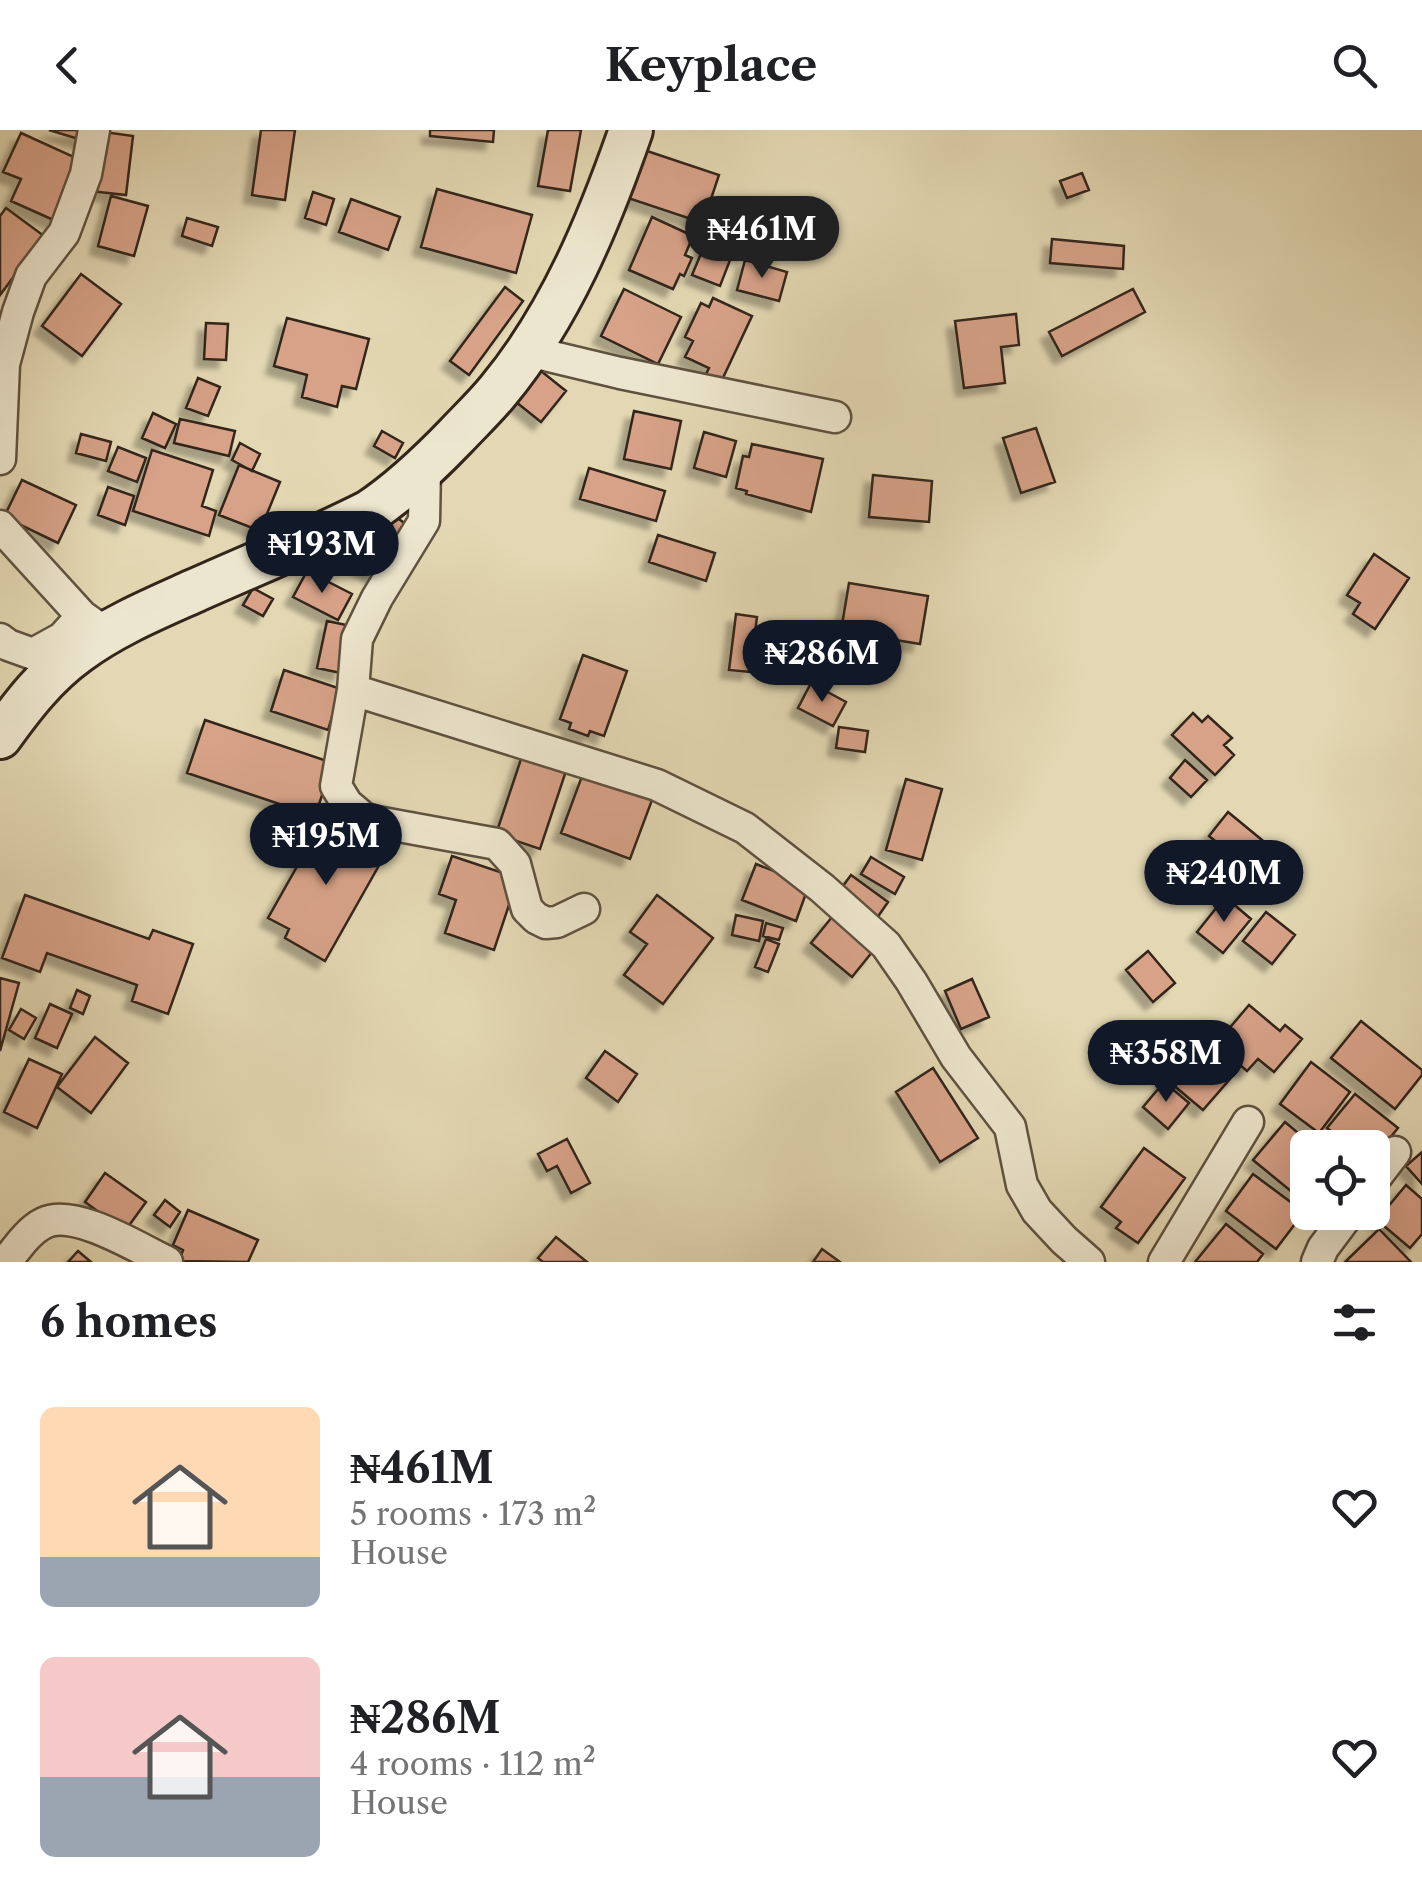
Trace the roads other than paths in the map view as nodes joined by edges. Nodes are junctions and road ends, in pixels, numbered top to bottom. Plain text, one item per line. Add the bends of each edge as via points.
1 (94, 130) edge
2 (630, 130) edge
3 (528, 351) junction
4 (2, 363) edge
5 (834, 417) dead end
6 (0, 460) edge
7 (425, 468) junction
8 (0, 526) edge
9 (94, 624) junction
10 (0, 639) edge
11 (353, 690) junction
12 (0, 737) edge
13 (584, 909) dead end
14 (1248, 1122) dead end
15 (1395, 1152) dead end
16 (1390, 1159) edge
17 (1336, 1230) edge
18 (6, 1262) edge
19 (167, 1262) edge
20 (1089, 1262) edge
21 (1164, 1262) edge
22 (1317, 1262) edge

1 - 4 street via 64,233 31,276
2 - 3 street via 584,252
3 - 5 street
3 - 7 street
4 - 6 street
7 - 9 street via 369,512 149,611
7 - 11 street via 424,521 356,639
8 - 9 street
9 - 10 street via 33,654
9 - 12 street
11 - 13 street via 336,786 347,804 366,820 497,844 515,864 527,909 546,923
11 - 20 street via 657,785 745,828 886,945 956,1058 1010,1127 1022,1185 1037,1211
14 - 21 street
15 - 16 street
17 - 22 street
18 - 19 street via 45,1222 66,1218

